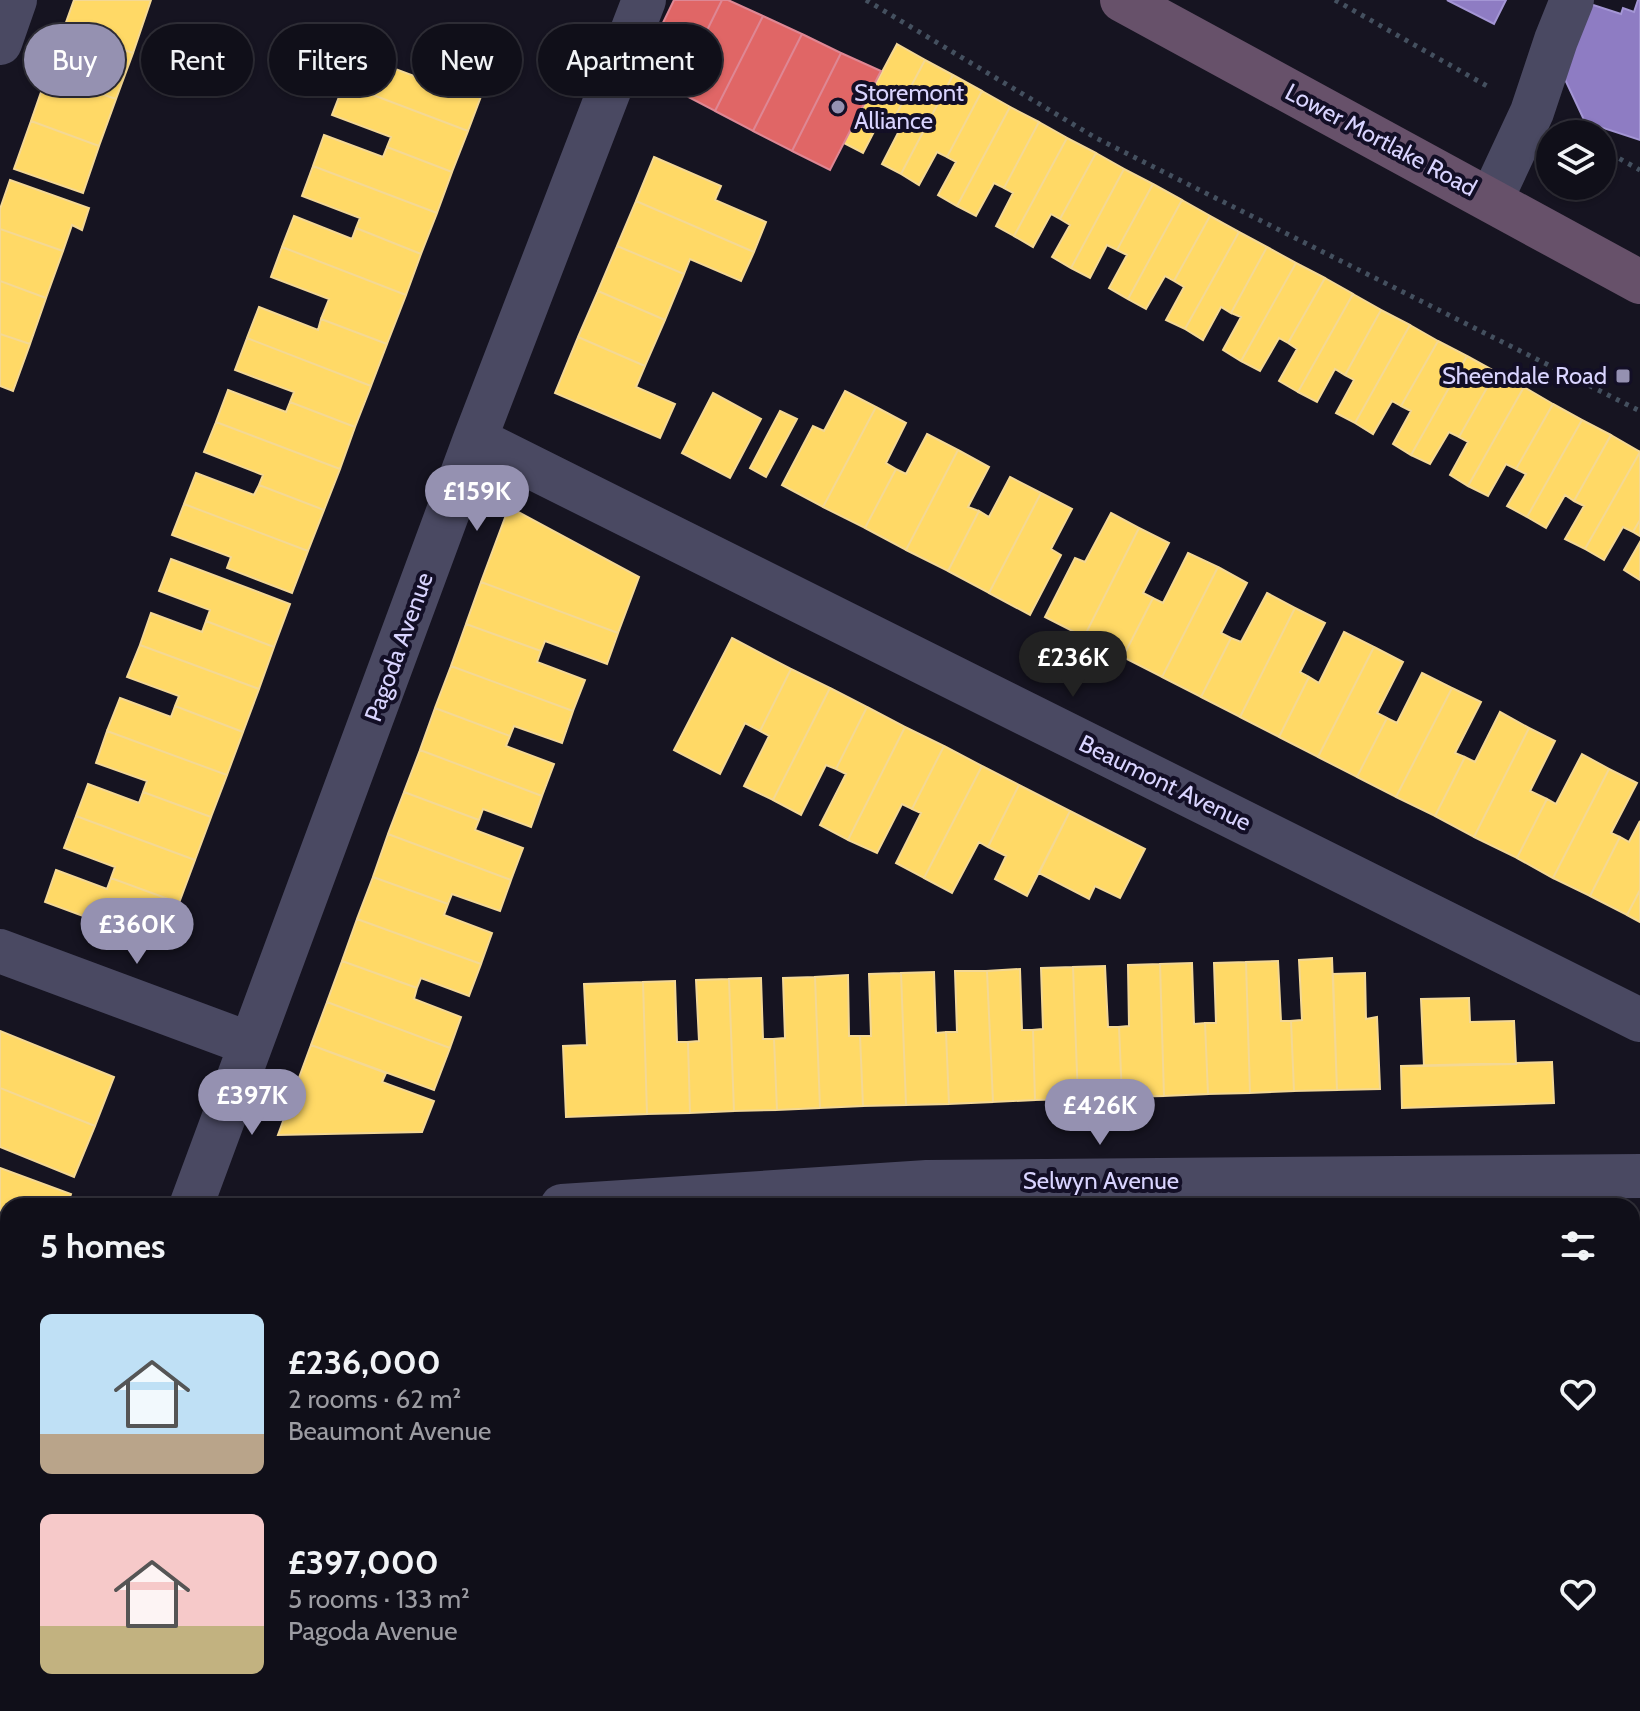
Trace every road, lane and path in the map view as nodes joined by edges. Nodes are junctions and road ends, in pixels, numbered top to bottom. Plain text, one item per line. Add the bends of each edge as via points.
1 (15, 0) edge
2 (644, 0) edge
3 (866, 0) edge
4 (1335, 0) edge
5 (1572, 0) edge
6 (1125, 1) edge
7 (0, 43) edge
8 (1532, 112) junction
9 (1616, 157) edge
10 (1640, 170) edge
11 (1491, 200) junction
12 (1640, 282) edge
13 (1640, 411) edge
14 (475, 439) junction
15 (0, 951) edge
16 (1640, 1020) edge
17 (250, 1044) junction
18 (1640, 1176) edge
19 (194, 1198) edge
20 (684, 1198) edge

1 - 7 street
2 - 14 street, Pagoda Avenue
3 - 13 path via 1096,138
4 - 8 path
5 - 8 street
6 - 11 highway, Lower Mortlake Road
8 - 11 street
9 - 10 path
11 - 12 highway, Lower Mortlake Road
14 - 16 street, Beaumont Avenue
14 - 17 street, Pagoda Avenue
15 - 17 street
17 - 19 street, Pagoda Avenue
18 - 20 street, Selwyn Avenue via 927,1182

